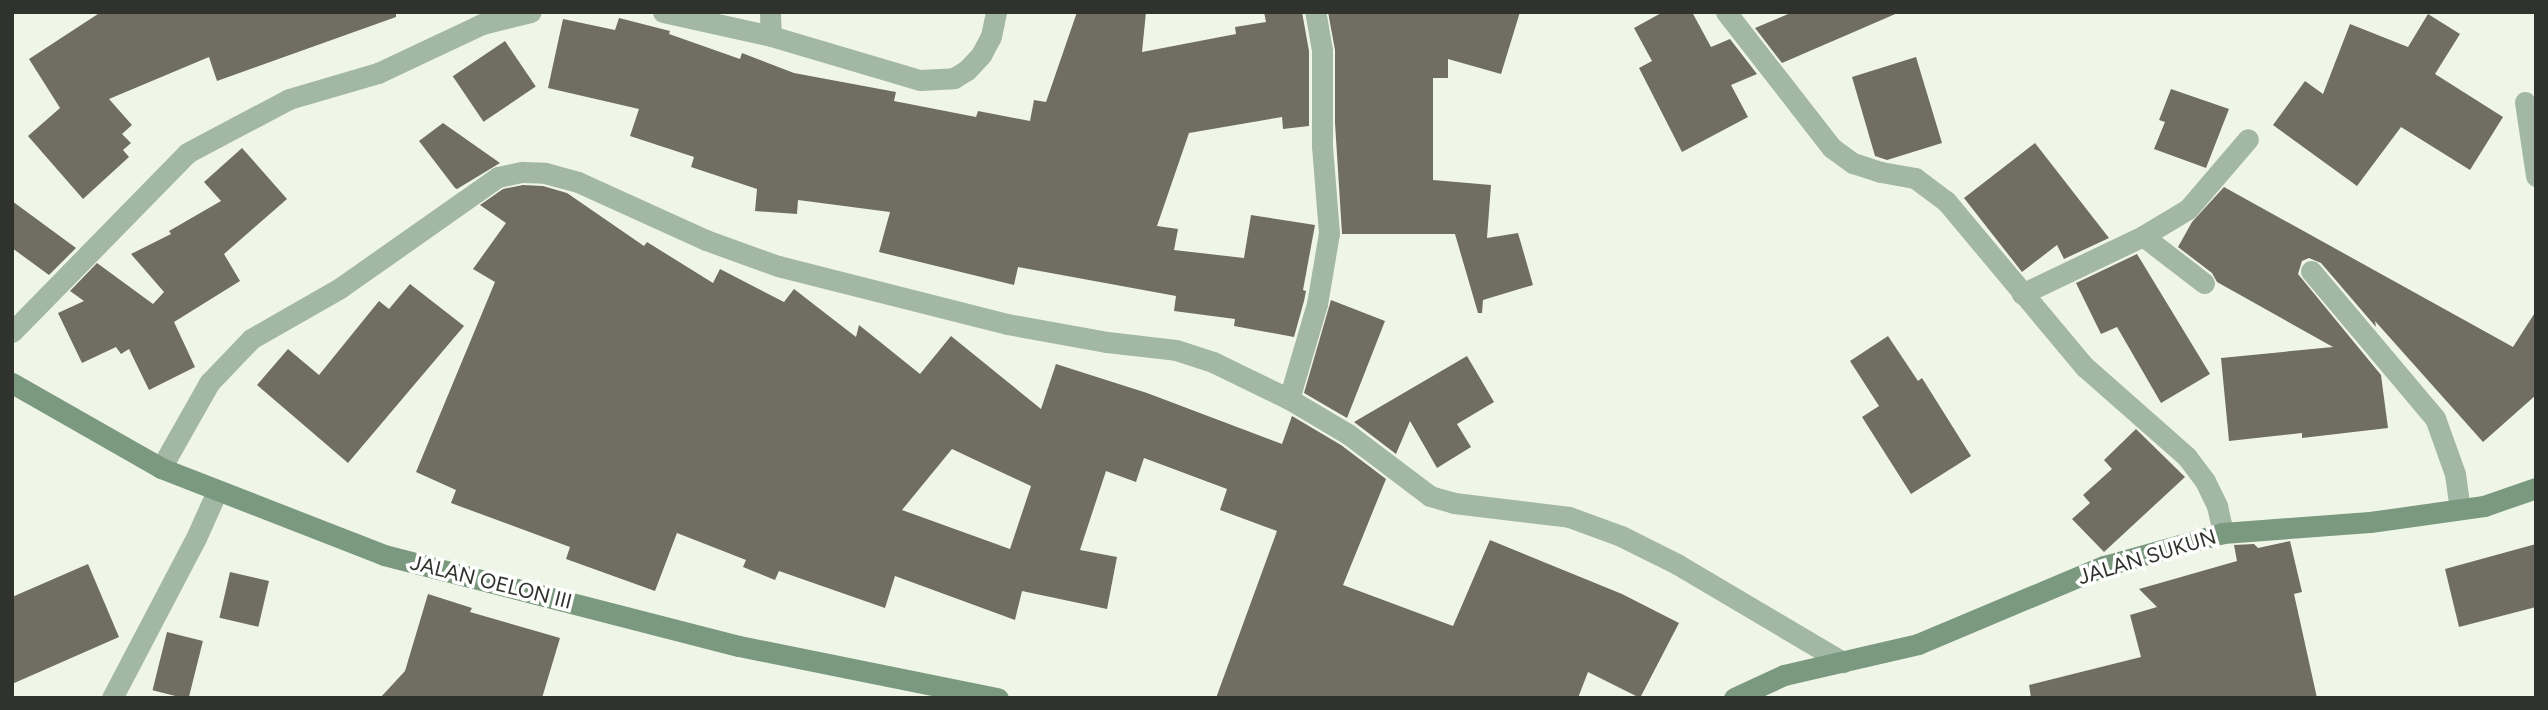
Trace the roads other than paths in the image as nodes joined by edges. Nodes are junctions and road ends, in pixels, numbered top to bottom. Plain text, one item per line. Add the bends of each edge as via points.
1 (531, 12) edge
2 (663, 12) edge
3 (770, 12) edge
4 (996, 12) edge
5 (1315, 12) edge
6 (1726, 12) edge
7 (771, 36) junction
8 (2525, 103) dead end
9 (2248, 139) dead end
10 (2536, 176) edge
11 (2143, 236) junction
12 (2311, 271) dead end
13 (2204, 283) dead end
14 (2022, 294) junction
15 (12, 332) edge
16 (12, 383) edge
17 (1289, 399) junction
18 (161, 468) junction
19 (2536, 488) edge
20 (217, 491) junction
21 (2460, 509) junction
22 (2223, 533) junction
23 (1843, 662) junction
24 (112, 698) edge
25 (998, 698) edge
26 (1734, 698) edge

1 - 15 street via 482,24 378,73 289,99 187,153
2 - 7 street
3 - 7 street
4 - 7 street via 981,55 954,78 920,80
5 - 17 street via 1322,50 1323,169 1329,233 1317,304
6 - 14 street via 1832,148 1853,163 1915,178 1933,189
8 - 10 street
9 - 11 street via 2188,209
11 - 13 street
11 - 14 street
12 - 21 street via 2435,418 2455,474
14 - 22 street via 2085,367 2187,457 2217,506
16 - 18 street, JALAN OELON III
17 - 18 street via 1213,362 1176,350 1007,324 778,266 706,240 578,182 522,172 498,177 340,288 251,339 209,383
17 - 23 street via 1348,434 1430,496 1569,517 1621,536
18 - 20 street, JALAN OELON III
19 - 21 street, JALAN SUKUN via 2484,506
20 - 24 street
20 - 25 street, JALAN OELON III via 384,555 739,646
21 - 22 street, JALAN SUKUN via 2370,522
22 - 23 street, JALAN SUKUN via 2104,566 1918,644
23 - 26 street, JALAN SUKUN via 1784,676

